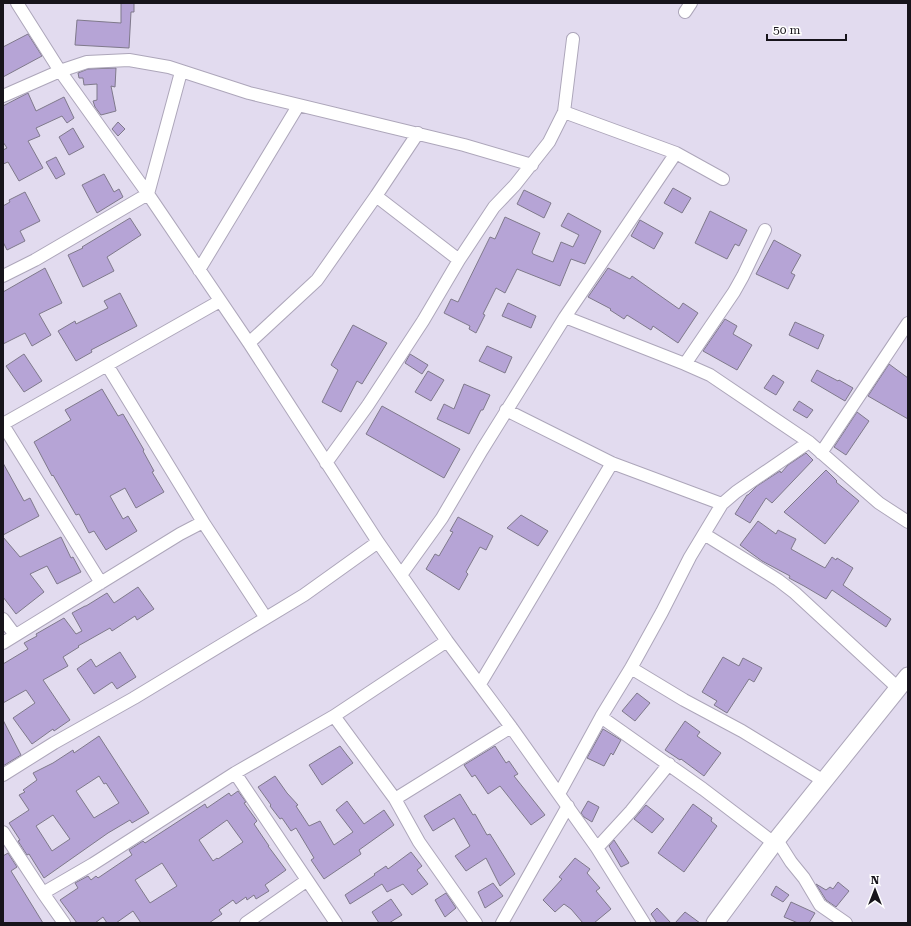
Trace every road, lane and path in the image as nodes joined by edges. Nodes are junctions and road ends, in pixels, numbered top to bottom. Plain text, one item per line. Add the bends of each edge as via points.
1 (17, 3) edge
2 (573, 39) dead end
3 (60, 72) junction
4 (181, 72) junction
5 (3, 96) edge
6 (298, 106) junction
7 (564, 112) junction
8 (418, 133) junction
9 (676, 153) junction
10 (532, 165) junction
11 (723, 179) dead end
12 (148, 194) junction
13 (376, 196) junction
14 (765, 230) dead end
15 (459, 260) junction
16 (199, 270) junction
17 (3, 276) edge
18 (220, 301) junction
19 (565, 317) junction
20 (908, 323) edge
21 (904, 339) edge
22 (249, 343) junction
23 (686, 364) junction
24 (107, 365) junction
25 (506, 410) junction
26 (3, 424) edge
27 (809, 442) junction
28 (821, 453) junction
29 (326, 463) junction
30 (612, 463) junction
31 (722, 504) junction
32 (203, 522) junction
33 (908, 522) edge
34 (704, 534) junction
35 (378, 542) junction
36 (401, 575) junction
37 (101, 583) junction
38 (266, 618) junction
39 (3, 619) edge
40 (15, 636) junction
41 (447, 640) junction
42 (3, 643) edge
43 (631, 668) junction
44 (903, 682) edge
45 (480, 684) junction
46 (334, 716) junction
47 (601, 717) junction
48 (511, 727) junction
49 (669, 764) junction
50 (235, 772) junction
51 (3, 775) edge
52 (824, 781) junction
53 (559, 794) junction
54 (395, 799) junction
55 (568, 806) junction
56 (3, 832) edge
57 (776, 841) junction
58 (597, 848) junction
59 (306, 881) junction
60 (43, 893) junction
61 (64, 923) edge
62 (246, 923) edge
63 (336, 923) edge
64 (476, 923) edge
65 (502, 923) edge
66 (644, 923) edge
67 (715, 923) edge
68 (846, 923) edge

1 - 3 street
2 - 7 street
3 - 4 street via 87,62 129,60 169,67
3 - 5 street
3 - 12 street
4 - 6 street
4 - 12 street
6 - 8 street
6 - 16 street
7 - 9 street
7 - 10 street via 549,142
8 - 10 street
8 - 13 street
9 - 11 street
9 - 19 street
10 - 15 street via 494,207
12 - 16 street
12 - 17 street
13 - 15 street
13 - 22 street via 317,280
14 - 23 street via 734,292
15 - 29 street via 368,405
16 - 18 street
18 - 22 street
18 - 24 street
19 - 23 street
19 - 25 street
20 - 21 street
21 - 28 street
22 - 29 street
23 - 27 street via 710,375
24 - 26 street
24 - 32 street
25 - 30 street
25 - 36 street via 442,518
26 - 37 street
27 - 28 street
27 - 31 street
28 - 33 street via 879,503
29 - 35 street
30 - 31 street
30 - 45 street
31 - 34 street
32 - 37 street
32 - 38 street
34 - 43 street
34 - 44 street via 778,580
35 - 36 street
35 - 38 street via 304,595
36 - 41 street
37 - 40 street
38 - 51 street
39 - 40 street
40 - 42 street
41 - 45 street
41 - 46 street
43 - 47 street
43 - 52 street
44 - 52 main road
45 - 48 street
46 - 50 street
46 - 54 street
47 - 49 street
47 - 53 street
48 - 53 street
48 - 54 street
49 - 57 street
49 - 58 street
50 - 59 street
50 - 60 street via 93,864
52 - 57 main road
53 - 55 street
54 - 64 street via 419,842
55 - 58 street
55 - 65 street
56 - 60 street
57 - 67 main road
57 - 68 street via 804,878 820,905
58 - 66 street
59 - 62 street
59 - 63 street
60 - 61 street

